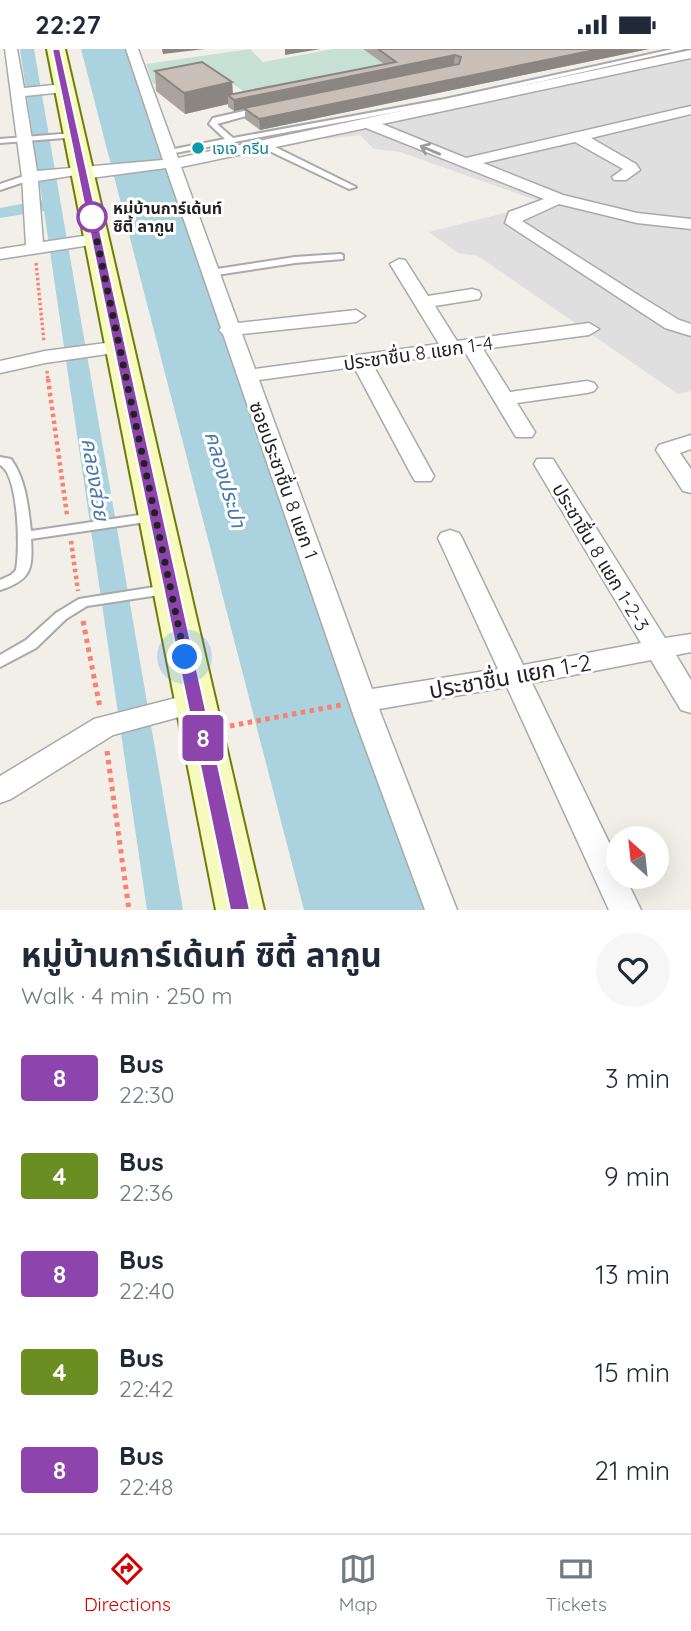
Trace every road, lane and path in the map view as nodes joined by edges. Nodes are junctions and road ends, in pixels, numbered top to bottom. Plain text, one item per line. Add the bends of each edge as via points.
1 (10, 49) edge
2 (56, 49) edge
3 (132, 49) edge
4 (682, 49) edge
5 (691, 54) edge
6 (54, 89) junction
7 (20, 92) junction
8 (265, 109) edge
9 (691, 110) edge
10 (394, 118) junction
11 (369, 124) junction
12 (65, 135) junction
13 (578, 137) junction
14 (28, 139) junction
15 (0, 141) edge
16 (232, 141) junction
17 (264, 145) junction
18 (171, 160) junction
19 (487, 165) junction
20 (82, 172) junction
21 (58, 173) joint
22 (33, 176) junction
23 (620, 177) dead end
24 (0, 187) edge
25 (352, 187) dead end
26 (558, 199) junction
27 (691, 224) edge
28 (85, 241) junction
29 (40, 247) junction
30 (0, 254) edge
31 (340, 257) dead end
32 (399, 264) dead end
33 (209, 273) junction
34 (472, 295) dead end
35 (422, 302) junction
36 (356, 316) dead end
37 (589, 329) dead end
38 (229, 330) junction
39 (691, 330) edge
40 (462, 347) junction
41 (106, 349) junction
42 (50, 356) junction
43 (360, 361) junction
44 (0, 367) edge
45 (246, 376) junction
46 (587, 387) dead end
47 (504, 399) junction
48 (524, 432) dead end
49 (691, 442) edge
50 (0, 461) edge
51 (545, 464) dead end
52 (423, 476) dead end
53 (691, 486) edge
54 (141, 519) junction
55 (74, 528) junction
56 (24, 536) junction
57 (450, 538) dead end
58 (0, 585) edge
59 (155, 591) junction
60 (86, 602) junction
61 (691, 643) edge
62 (657, 649) junction
63 (0, 662) edge
64 (516, 677) junction
65 (195, 703) junction
66 (354, 703) junction
67 (691, 703) edge
68 (250, 721) dead end
69 (112, 724) junction
70 (0, 791) edge
71 (129, 910) edge
72 (240, 910) edge
73 (441, 910) edge
74 (625, 910) edge

1 - 7 street
2 - 6 main road
3 - 18 street, ซอยประชาชื่น 8 แยก 1 via 150,88
4 - 16 lane
5 - 10 street
6 - 7 street
6 - 12 main road
7 - 14 street
8 - 16 lane via 216,120 213,124
9 - 13 street
10 - 11 street
10 - 19 street
11 - 17 street
19 -> 11 street via 464,164
12 - 14 lane
12 - 20 main road
13 - 19 street
13 - 23 street via 631,167
14 - 15 lane
14 - 22 street
16 - 18 lane
17 - 18 street
17 - 25 lane
18 - 20 street
18 - 33 street, ซอยประชาชื่น 8 แยก 1
19 - 26 street
20 - 21 street
20 - 28 main road
21 - 22 street
22 - 24 lane
22 - 29 street
26 - 27 street via 637,218
26 - 39 street via 515,216 513,223 645,308
28 - 29 street
28 - 41 main road
29 - 30 street
29 - 42 path
31 - 33 lane
32 - 35 street
33 - 38 street, ซอยประชาชื่น 8 แยก 1
34 - 35 street
35 - 40 street
36 - 38 street
37 - 40 street, ประชาชื่น 8 แยก 1-4
38 - 45 street, ซอยประชาชื่น 8 แยก 1
40 - 43 street, ประชาชื่น 8 แยก 1-4
40 - 47 street
41 - 42 street
41 - 54 main road
42 - 44 street
42 - 55 path
43 - 45 street, ประชาชื่น 8 แยก 1-4
43 - 52 street
45 - 66 street, ซอยประชาชื่น 8 แยก 1
46 - 47 street
47 - 48 street
49 - 53 street via 667,450
50 - 56 lane via 14,471
51 - 62 street, ประชาชื่น 8 แยก 1-2-3
54 - 55 lane
54 - 59 main road
55 - 56 lane
55 - 60 path
56 - 58 lane via 23,570 16,579
57 - 64 street
59 - 60 lane
59 - 65 main road
60 - 63 lane
60 - 69 path
61 - 62 street, ประชาชื่น แยก 1-2
62 - 64 street, ประชาชื่น แยก 1-2
62 - 67 street, ประชาชื่น 8 แยก 1-2-3
64 - 66 street, ประชาชื่น แยก 1-2
64 - 74 street
65 - 69 street
65 - 72 main road
66 - 68 path
66 - 73 street, ซอยประชาชื่น 8 แยก 1
69 - 70 street
69 - 71 path

